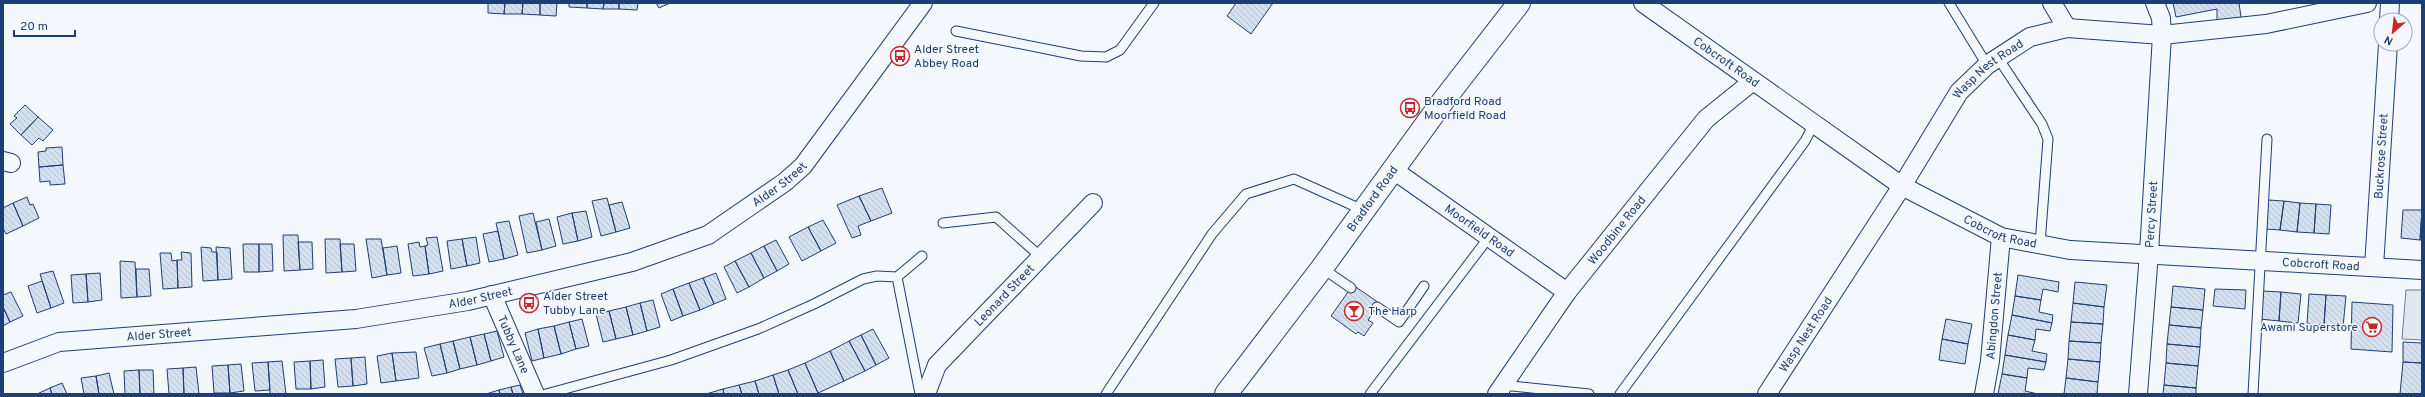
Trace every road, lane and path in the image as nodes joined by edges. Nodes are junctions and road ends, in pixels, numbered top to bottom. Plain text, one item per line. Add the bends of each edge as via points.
1 (923, 3) edge
2 (1154, 3) edge
3 (1519, 3) edge
4 (1644, 3) edge
5 (1949, 3) edge
6 (2052, 3) edge
7 (2155, 3) edge
8 (2367, 3) edge
9 (2067, 28) junction
10 (956, 31) dead end
11 (2162, 35) junction
12 (2388, 52) edge
13 (1992, 62) junction
14 (1753, 81) junction
15 (1814, 124) junction
16 (2267, 139) dead end
17 (1396, 165) junction
18 (1902, 186) junction
19 (1093, 203) dead end
20 (1364, 210) junction
21 (943, 223) dead end
22 (1489, 237) junction
23 (2001, 237) junction
24 (2040, 244) junction
25 (2149, 254) junction
26 (922, 256) dead end
27 (1042, 258) junction
28 (2260, 260) junction
29 (1322, 268) junction
30 (2374, 268) junction
31 (2422, 270) edge
32 (897, 277) junction
33 (1424, 286) dead end
34 (1351, 288) dead end
35 (1567, 292) junction
36 (492, 295) junction
37 (1377, 307) dead end
38 (3, 363) edge
39 (1500, 389) edge
40 (535, 394) edge
41 (546, 394) edge
42 (920, 394) edge
43 (926, 394) edge
44 (1106, 394) edge
45 (1226, 394) edge
46 (1370, 394) edge
47 (1589, 394) edge
48 (1620, 394) edge
49 (1767, 394) edge
50 (1984, 394) edge
51 (2138, 394) edge
52 (2253, 394) edge

1 - 36 street, Alder Street via 803,166 785,182 708,235 632,262
2 - 10 lane via 1120,50 1106,57 1081,56
3 - 17 main road, Bradford Road
4 - 14 street, Cobcroft Road
5 - 13 lane
6 - 9 street
7 - 11 street, Percy Street via 2161,18
8 - 11 street, Wasp Nest Road via 2266,24
9 - 11 street, Wasp Nest Road
9 - 13 street, Wasp Nest Road via 2030,37
11 - 25 street, Percy Street
12 - 30 street, Buckrose Street
13 - 18 street, Wasp Nest Road via 1959,92
13 - 24 lane via 2042,124 2048,139
14 - 15 street, Cobcroft Road
14 - 35 street, Woodbine Road via 1706,119
15 - 18 street, Cobcroft Road
15 - 48 lane via 1801,148
16 - 28 lane
17 - 20 main road, Bradford Road
17 - 22 street, Moorfield Road
18 - 23 street, Cobcroft Road
18 - 49 street, Wasp Nest Road
19 - 27 street, Leonard Street
20 - 29 main road, Bradford Road
20 - 44 lane via 1294,179 1246,194 1212,234
21 - 27 lane via 996,217
22 - 35 street, Moorfield Road
22 - 46 lane
23 - 24 street, Cobcroft Road
23 - 50 street, Abingdon Street via 1990,362
24 - 25 street, Cobcroft Road via 2070,250
25 - 28 street, Cobcroft Road
25 - 51 street, Percy Street
26 - 32 lane
27 - 43 street, Leonard Street via 937,365
28 - 30 street, Cobcroft Road
28 - 52 lane
29 - 34 lane
29 - 45 main road, Bradford Road
30 - 31 street, Cobcroft Road
32 - 41 lane via 877,276 863,279 758,329 671,360
32 - 42 lane
33 - 37 lane via 1399,322
35 - 39 street, Woodbine Road
36 - 38 street, Alder Street via 356,319 58,342
36 - 40 street, Tubby Lane
39 - 47 lane

